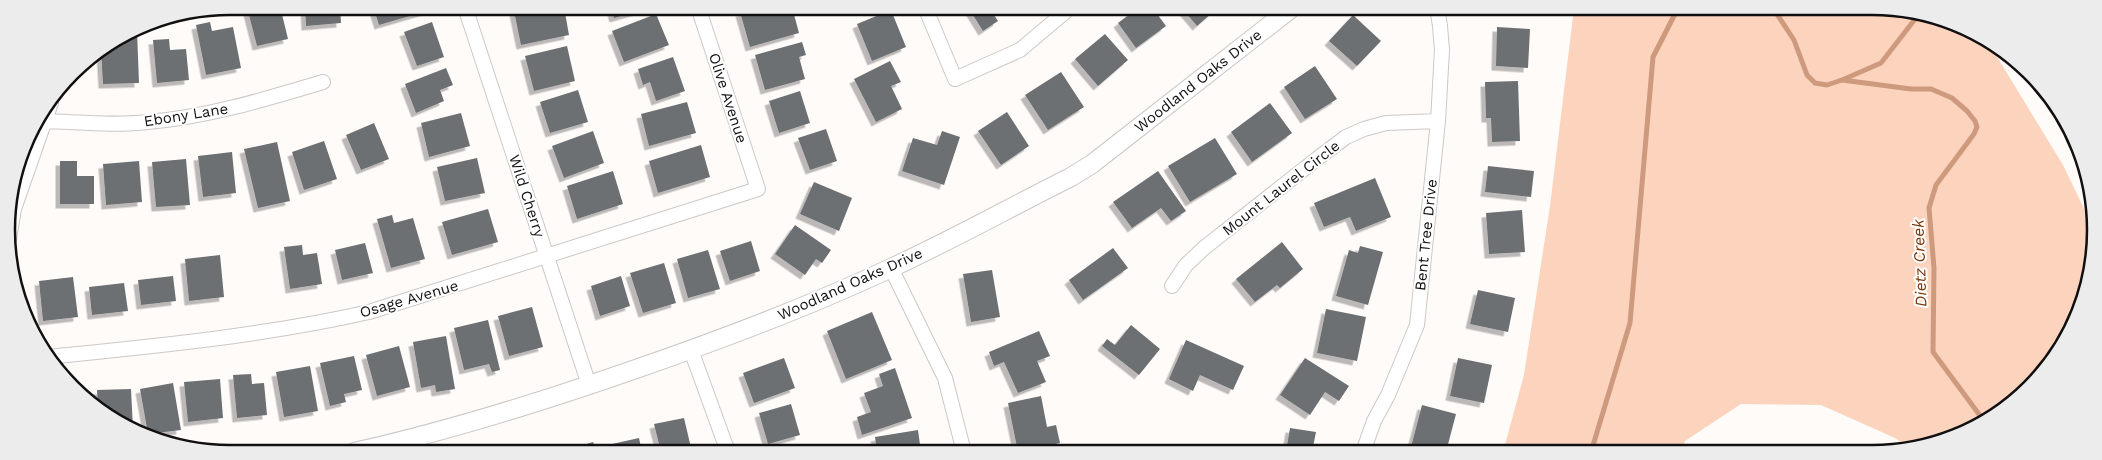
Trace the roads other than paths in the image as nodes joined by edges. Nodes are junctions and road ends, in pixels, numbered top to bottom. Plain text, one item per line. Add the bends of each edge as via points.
1 (468, 15) edge
2 (701, 15) edge
3 (928, 15) edge
4 (1061, 15) edge
5 (1284, 15) edge
6 (1438, 15) edge
7 (323, 82) dead end
8 (44, 121) edge
9 (1438, 121) junction
10 (43, 124) edge
11 (758, 189) joint
12 (17, 199) edge
13 (548, 257) junction
14 (891, 268) junction
15 (1172, 286) dead end
16 (691, 350) junction
17 (56, 356) edge
18 (589, 386) junction
19 (386, 445) edge
20 (725, 445) edge
21 (962, 445) edge
22 (1365, 445) edge

1 - 13 street, Wild Cherry
2 - 11 street, Olive Avenue
3 - 4 street via 955,79 1020,50
5 - 14 street, Woodland Oaks Drive via 1085,168
6 - 9 street, Bent Tree Drive via 1442,50
7 - 8 street, Ebony Lane via 252,104 183,118 108,124
9 - 15 street, Mount Laurel Circle via 1386,122 1346,137 1204,248 1186,265
9 - 22 street, Bent Tree Drive via 1417,325
10 - 12 street
11 - 13 street, Osage Avenue
13 - 17 street, Osage Avenue via 369,312 308,326
13 - 18 street, Wild Cherry
14 - 16 street, Woodland Oaks Drive
14 - 21 street via 945,378
16 - 18 street, Woodland Oaks Drive
16 - 20 street
18 - 19 street, Woodland Oaks Drive

